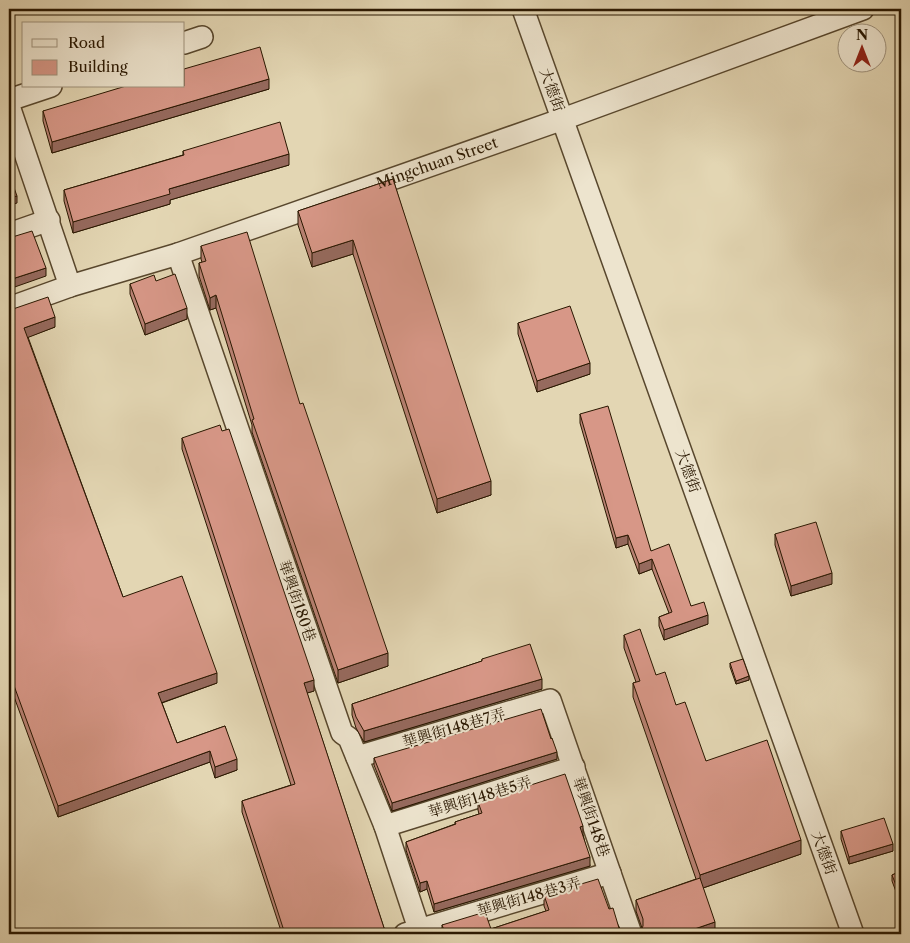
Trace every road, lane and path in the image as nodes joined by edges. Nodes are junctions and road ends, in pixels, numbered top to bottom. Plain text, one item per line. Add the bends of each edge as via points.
1 (523, 9) edge
2 (863, 9) edge
3 (45, 88) edge
4 (9, 100) edge
5 (9, 106) edge
6 (563, 119) junction
7 (49, 220) junction
8 (9, 234) edge
9 (178, 254) junction
10 (70, 286) junction
11 (9, 308) edge
12 (550, 700) joint
13 (357, 757) junction
14 (574, 767) junction
15 (385, 826) junction
16 (610, 873) junction
17 (412, 932) edge
18 (631, 934) edge
19 (853, 934) edge

1 - 6 street, 大德街
2 - 6 street, Mingchuan Street
3 - 4 street
5 - 7 street
6 - 9 street, Mingchuan Street
6 - 19 street, 大德街
7 - 8 street
7 - 10 street
9 - 10 street, Mingchuan Street
9 - 13 street, 華興街180巷 via 342,733 349,738
10 - 11 street, Mingchuan Street
12 - 13 street, 華興街148巷7弄
12 - 14 street, 華興街148巷
13 - 15 street, 華興街180巷
14 - 15 street, 華興街148巷5弄
14 - 16 street, 華興街148巷
15 - 17 street, 華興街180巷
16 - 17 street, 華興街148巷3弄
16 - 18 street, 華興街148巷

